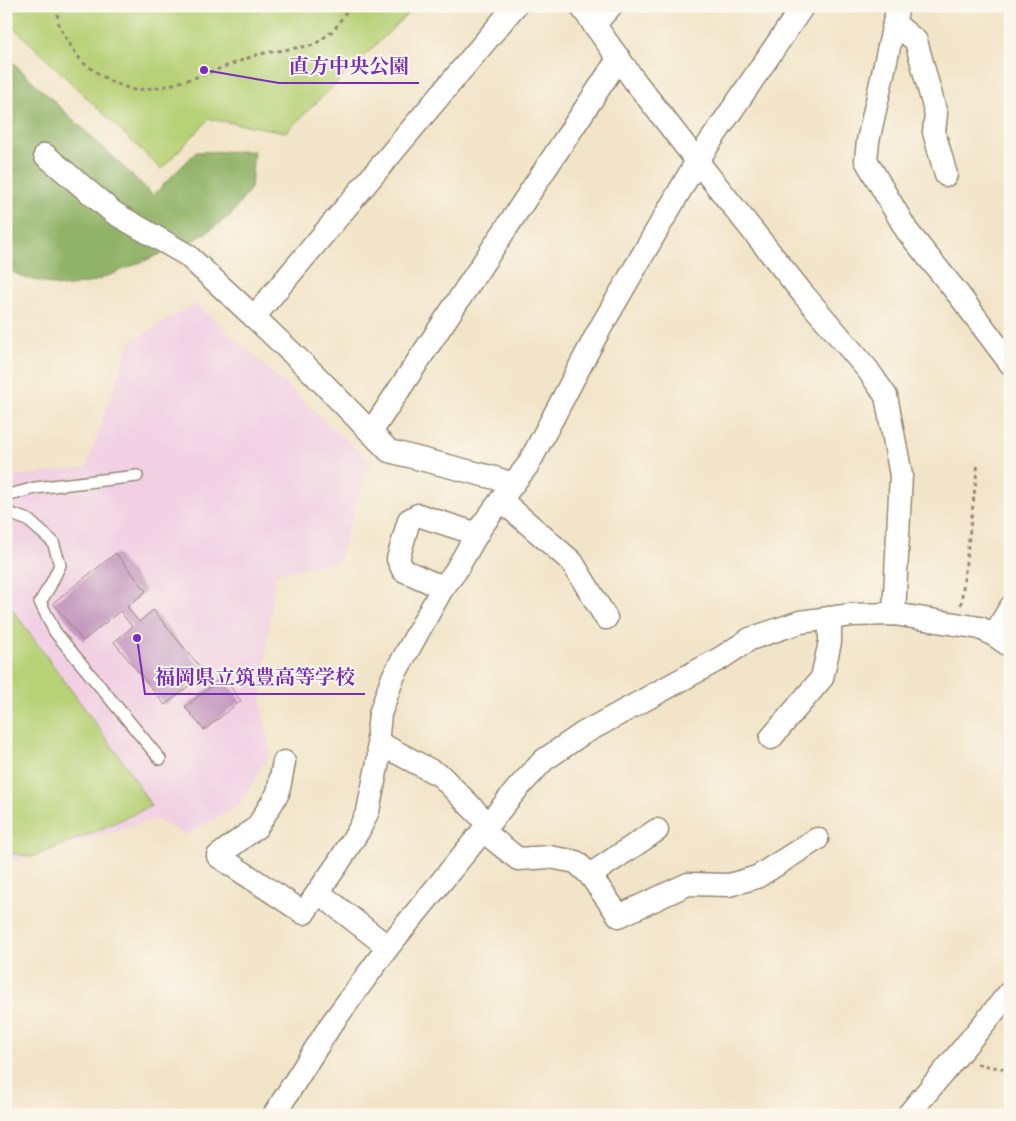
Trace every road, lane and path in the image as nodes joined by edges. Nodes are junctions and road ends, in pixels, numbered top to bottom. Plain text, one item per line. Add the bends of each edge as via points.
1 (56, 6) edge
2 (350, 6) edge
3 (515, 6) edge
4 (581, 6) edge
5 (611, 6) edge
6 (803, 6) edge
7 (896, 14) edge
8 (594, 25) junction
9 (619, 58) junction
10 (45, 156) dead end
11 (697, 162) junction
12 (946, 174) dead end
13 (254, 317) junction
14 (1010, 363) edge
15 (371, 432) junction
16 (978, 462) dead end
17 (137, 476) dead end
18 (506, 492) junction
19 (6, 496) edge
20 (6, 512) edge
21 (477, 534) junction
22 (444, 586) junction
23 (1010, 608) edge
24 (894, 614) junction
25 (606, 618) dead end
26 (830, 618) junction
27 (959, 624) junction
28 (1002, 641) edge
29 (771, 738) dead end
30 (378, 743) junction
31 (160, 759) dead end
32 (284, 762) dead end
33 (485, 827) junction
34 (656, 830) dead end
35 (817, 839) dead end
36 (590, 875) junction
37 (318, 892) junction
38 (388, 947) junction
39 (1010, 992) edge
40 (954, 1059) junction
41 (1010, 1070) edge
42 (274, 1115) edge
43 (908, 1115) edge

1 - 2 path via 59,25 82,62 111,82 134,90 162,87 197,77 259,54 314,45 334,30
3 - 13 street
4 - 8 street
5 - 8 street
6 - 11 street
7 - 12 street via 916,41 936,114 934,132
7 - 14 street via 866,160 907,231
8 - 9 street
9 - 11 street
9 - 15 street
10 - 13 street via 114,213 188,255
11 - 18 street via 598,332 528,465
11 - 24 street via 886,396 901,475
13 - 15 street
15 - 18 street via 389,451 495,478
16 - 27 path
17 - 19 lane via 35,488
18 - 21 street
18 - 25 street via 572,562
20 - 31 lane via 28,520 53,542 60,565 40,602 55,632
21 - 22 street
21 - 22 street via 418,515 409,520 398,559 403,570
22 - 30 street via 393,677 380,714
23 - 28 street
24 - 26 street
24 - 27 street
26 - 29 street via 830,642 822,678
26 - 33 street via 800,622 750,639 582,734 544,760
27 - 28 street via 980,628
30 - 33 street via 441,776
30 - 37 street via 379,757 368,811 338,865
32 - 37 street via 278,793 258,827 218,856 304,913
33 - 36 street via 518,859 550,856 576,862
33 - 38 street
34 - 36 street
35 - 36 street via 757,877 730,885 688,884 619,916
37 - 38 street
38 - 42 street via 330,1026
39 - 40 street
40 - 41 path
40 - 43 street

